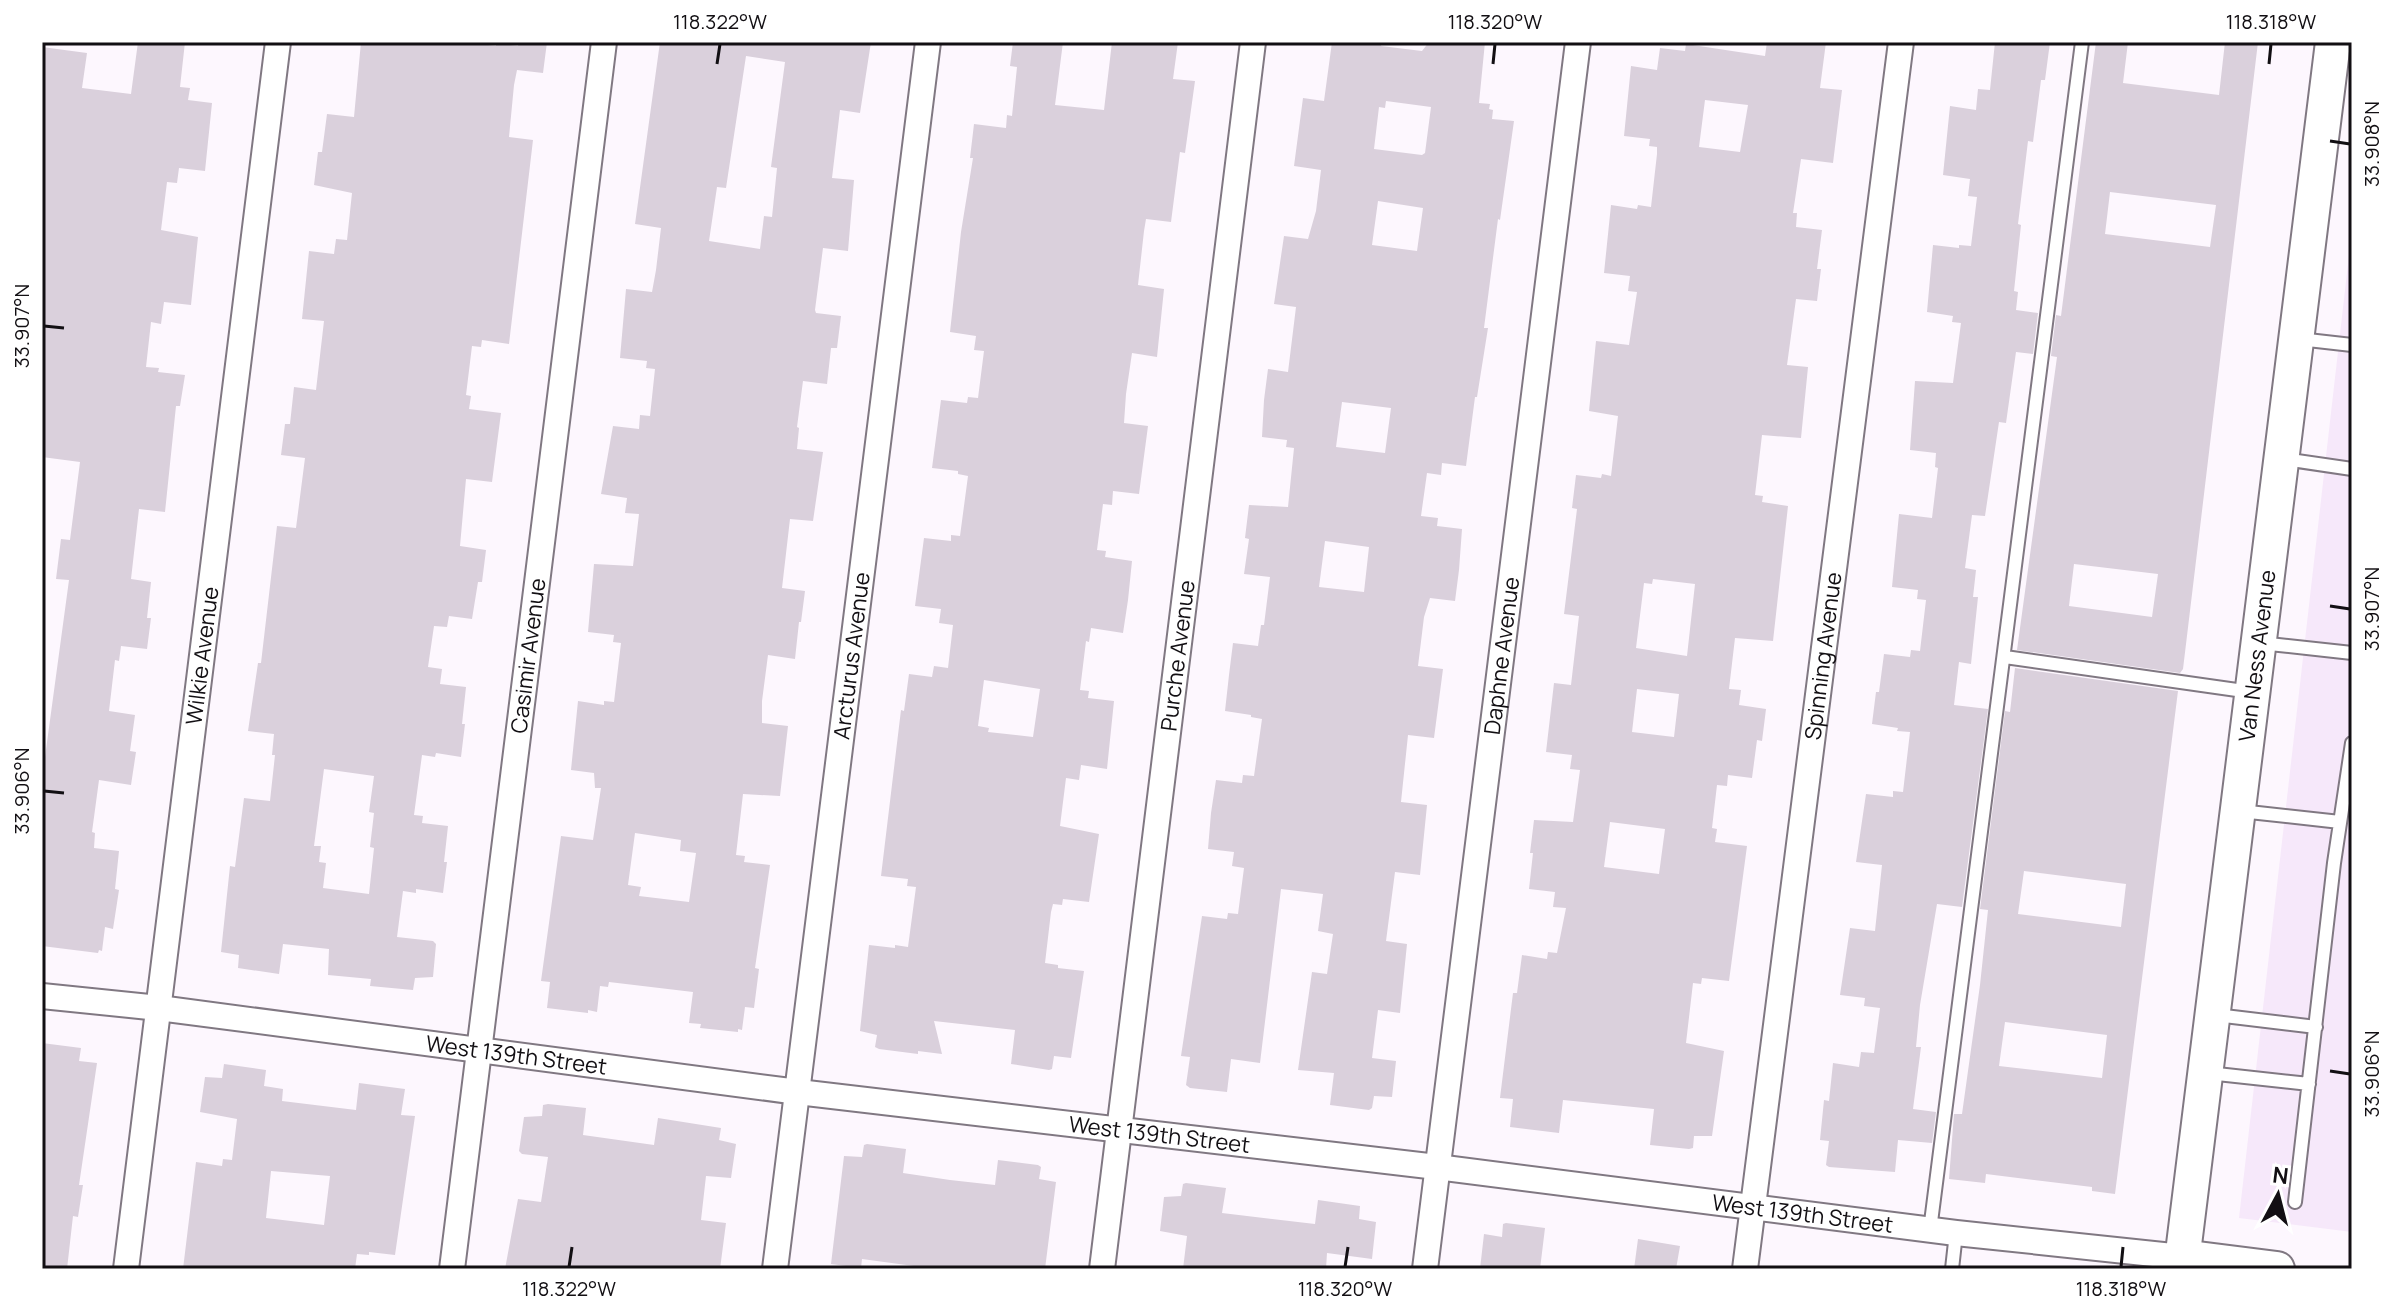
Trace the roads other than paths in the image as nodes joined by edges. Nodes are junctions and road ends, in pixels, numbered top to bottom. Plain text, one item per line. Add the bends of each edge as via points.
1 (278, 42) edge
2 (604, 42) edge
3 (928, 42) edge
4 (1253, 42) edge
5 (1578, 42) edge
6 (1901, 42) edge
7 (2082, 42) edge
8 (2333, 42) edge
9 (2296, 339) junction
10 (2352, 345) edge
11 (2281, 459) junction
12 (2352, 469) edge
13 (2258, 643) junction
14 (2352, 653) edge
15 (2005, 657) junction
16 (2252, 692) junction
17 (2352, 743) edge
18 (2238, 811) junction
19 (2340, 822) junction
20 (42, 996) edge
21 (159, 1008) junction
22 (2212, 1014) junction
23 (2316, 1027) junction
24 (480, 1051) junction
25 (2205, 1073) junction
26 (2309, 1084) junction
27 (798, 1092) junction
28 (1119, 1131) junction
29 (1437, 1167) junction
30 (2295, 1202) dead end
31 (1753, 1206) junction
32 (1930, 1230) junction
33 (1956, 1233) junction
34 (2182, 1263) edge
35 (126, 1269) edge
36 (452, 1269) edge
37 (775, 1269) edge
38 (1102, 1269) edge
39 (1425, 1269) edge
40 (1745, 1269) edge
41 (1952, 1269) edge
42 (2277, 1269) edge

1 - 21 street, Wilkie Avenue
2 - 24 street, Casimir Avenue
3 - 27 street, Arcturus Avenue
4 - 28 street, Purche Avenue
5 - 29 street, Daphne Avenue
6 - 31 street, Spinning Avenue
7 - 15 lane
8 - 9 main road, Van Ness Avenue
9 - 10 lane
9 - 11 main road, Van Ness Avenue
11 - 12 lane
11 - 13 main road, Van Ness Avenue
13 - 14 lane
13 - 16 main road, Van Ness Avenue
15 - 16 lane
15 - 32 lane
16 - 18 main road, Van Ness Avenue
17 - 19 lane
18 - 19 lane
18 - 22 main road, Van Ness Avenue
19 - 23 lane
20 - 21 street, West 139th Street
21 - 24 street, West 139th Street
21 - 35 street, Wilkie Avenue
22 - 23 lane
22 - 25 main road, Van Ness Avenue
23 - 26 lane
24 - 27 street, West 139th Street
24 - 36 street, Casimir Avenue
25 - 26 lane
25 - 34 main road, Van Ness Avenue
26 - 30 lane
27 - 28 street, West 139th Street
27 - 37 street, Arcturus Avenue
28 - 29 street, West 139th Street
28 - 38 street, Purche Avenue
29 - 31 street, West 139th Street
29 - 39 street, Daphne Avenue
31 - 32 street, West 139th Street
31 - 40 street, Spinning Avenue
32 - 33 street, West 139th Street
33 - 34 street, West 139th Street
33 - 41 lane
34 - 42 main road, West 139th Street

